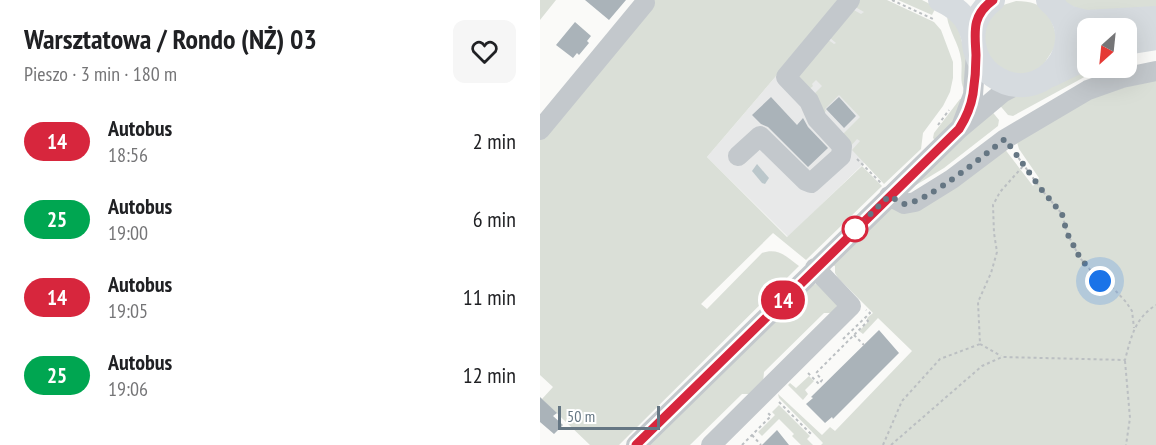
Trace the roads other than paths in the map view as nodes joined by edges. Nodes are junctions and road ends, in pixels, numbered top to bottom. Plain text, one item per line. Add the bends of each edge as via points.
1 (850, 0) edge
2 (993, 0) edge
3 (945, 2) edge
4 (645, 3) dead end
5 (1053, 4) edge
6 (1156, 18) edge
7 (1156, 38) edge
8 (1137, 41) edge
9 (974, 44) junction
10 (1077, 62) edge
11 (1156, 70) edge
12 (1048, 76) junction
13 (1017, 85) junction
14 (959, 129) junction
15 (540, 130) edge
16 (738, 156) dead end
17 (889, 196) junction
18 (815, 268) junction
19 (636, 445) edge
20 (711, 445) edge

1 - 16 street via 786,77 842,146 841,156 811,183 760,136
2 - 9 main road via 978,18
3 - 9 main road via 966,19
4 - 15 street
5 - 6 main road via 1074,20 1086,22
5 - 12 main road via 1066,27 1066,50
7 - 8 main road
9 - 13 main road via 989,73
9 - 14 street via 973,95
10 - 12 main road
11 - 17 street via 1088,90 1005,139 915,202 904,204
12 - 13 main road via 1032,84
13 - 14 street
14 - 17 street
17 - 18 street
18 - 19 street
18 - 20 street via 851,306

